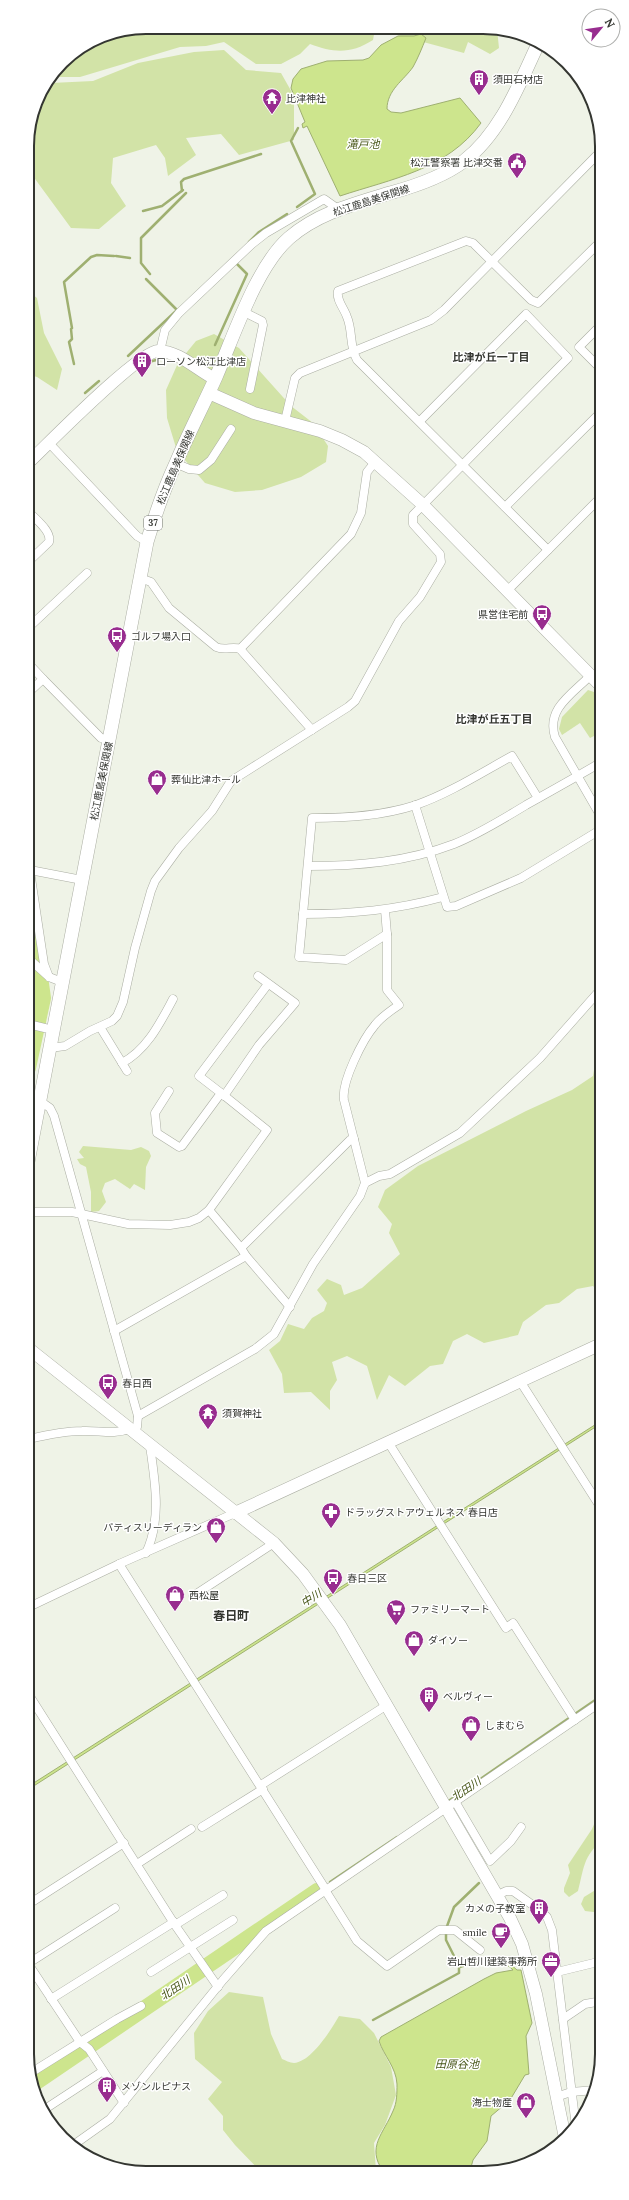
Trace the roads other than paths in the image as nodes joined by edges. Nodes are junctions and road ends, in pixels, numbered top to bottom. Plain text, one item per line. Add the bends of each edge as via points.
1 (536, 48) edge
2 (595, 157) edge
3 (338, 209) junction
4 (595, 247) edge
5 (491, 263) junction
6 (244, 312) junction
7 (595, 331) edge
8 (160, 351) junction
9 (353, 352) junction
10 (595, 363) edge
11 (215, 379) junction
12 (250, 389) dead end
13 (209, 393) junction
14 (595, 418) edge
15 (285, 421) junction
16 (420, 422) junction
17 (231, 429) dead end
18 (49, 443) junction
19 (34, 457) edge
20 (375, 462) junction
21 (175, 463) junction
22 (462, 464) junction
23 (595, 503) edge
24 (422, 504) junction
25 (505, 507) junction
26 (34, 518) edge
27 (147, 542) junction
28 (548, 550) junction
29 (34, 556) edge
30 (87, 573) dead end
31 (140, 578) junction
32 (507, 591) junction
33 (34, 622) edge
34 (240, 649) junction
35 (34, 669) edge
36 (590, 676) junction
37 (43, 679) junction
38 (595, 680) edge
39 (34, 687) edge
40 (312, 730) junction
41 (108, 740) junction
42 (595, 766) edge
43 (577, 776) junction
44 (538, 798) junction
45 (415, 805) junction
46 (595, 807) edge
47 (595, 833) edge
48 (429, 852) junction
49 (308, 866) junction
50 (34, 871) edge
51 (82, 880) junction
52 (34, 897) edge
53 (443, 897) junction
54 (385, 910) junction
55 (303, 914) junction
56 (387, 934) junction
57 (34, 965) edge
58 (47, 975) junction
59 (258, 976) dead end
60 (62, 982) junction
61 (268, 984) junction
62 (595, 996) edge
63 (172, 999) dead end
64 (39, 1027) edge
65 (100, 1027) junction
66 (50, 1048) junction
67 (122, 1063) junction
68 (127, 1071) dead end
69 (169, 1091) dead end
70 (222, 1094) junction
71 (40, 1101) junction
72 (34, 1132) edge
73 (354, 1139) junction
74 (366, 1183) junction
75 (209, 1210) junction
76 (34, 1212) edge
77 (81, 1214) junction
78 (241, 1248) junction
79 (246, 1256) junction
80 (290, 1307) junction
81 (114, 1331) junction
82 (595, 1347) edge
83 (34, 1353) edge
84 (520, 1381) junction
85 (138, 1416) junction
86 (132, 1431) junction
87 (34, 1438) edge
88 (388, 1442) junction
89 (150, 1446) junction
90 (595, 1499) edge
91 (235, 1513) junction
92 (274, 1543) junction
93 (146, 1553) junction
94 (119, 1564) junction
95 (193, 1596) dead end
96 (34, 1605) edge
97 (34, 1703) edge
98 (595, 1705) edge
99 (387, 1706) junction
100 (573, 1717) junction
101 (262, 1787) junction
102 (448, 1805) junction
103 (202, 1827) dead end
104 (520, 1827) dead end
105 (191, 1829) dead end
106 (124, 1843) junction
107 (137, 1864) junction
108 (325, 1890) junction
109 (223, 1894) dead end
110 (498, 1895) junction
111 (34, 1901) edge
112 (115, 1908) dead end
113 (233, 1920) dead end
114 (175, 1924) junction
115 (190, 1947) junction
116 (480, 1950) dead end
117 (34, 1961) edge
118 (595, 1963) edge
119 (34, 1972) edge
120 (151, 1972) dead end
121 (557, 1972) junction
122 (218, 1987) junction
123 (51, 1999) junction
124 (595, 2000) edge
125 (141, 2006) dead end
126 (563, 2019) junction
127 (85, 2045) junction
128 (35, 2071) edge
129 (103, 2071) junction
130 (588, 2091) edge
131 (571, 2092) junction
132 (556, 2097) junction
133 (124, 2103) junction
134 (48, 2107) edge
135 (575, 2118) edge
136 (564, 2131) edge
137 (77, 2142) edge

1 - 3 main road, 松江鹿島美保関線 / 37 via 498,121 464,160 439,176 407,189
2 - 5 street
3 - 6 main road, 松江鹿島美保関線 / 37 via 314,220 289,238 272,257
3 - 8 street via 324,199 266,233 179,313 165,330
4 - 5 street via 538,303 530,300
5 - 9 street via 431,320
5 - 9 street via 472,243 466,241 338,291 337,296 348,318
6 - 11 main road, 松江鹿島美保関線 / 37
6 - 12 street via 262,321 263,325
7 - 10 street via 579,348
8 - 11 street via 185,360
8 - 18 street via 152,351 140,358
9 - 15 street via 300,373 295,378
9 - 16 street via 357,360
11 - 13 main road, 松江鹿島美保関線 / 37
13 - 15 street via 254,413
13 - 21 main road, 松江鹿島美保関線 / 37
14 - 25 street
15 - 20 street via 342,440 364,452
16 - 22 street
16 - 22 street via 526,314 568,358
17 - 21 street via 211,460 200,470 189,469
18 - 19 street
18 - 27 street via 137,536
20 - 24 street
20 - 34 street via 367,472 361,513 351,534
21 - 27 main road, 松江鹿島美保関線 / 37
22 - 24 street
22 - 25 street
23 - 28 street
24 - 32 street
24 - 40 street via 413,515 413,524 440,554 441,562 420,597 399,621 355,701
25 - 28 street
26 - 29 street via 50,538
27 - 31 main road, 松江鹿島美保関線 / 37
28 - 32 street
30 - 33 street
31 - 34 street via 151,582 170,608 216,647 222,650
31 - 41 main road, 松江鹿島美保関線 / 37
32 - 36 street
34 - 40 street
35 - 37 street
36 - 38 street
36 - 43 street via 560,706 553,718 555,737
37 - 39 street
37 - 41 street via 101,738
40 - 65 street via 231,781 212,811 160,875 151,891 123,1002 117,1016
41 - 51 main road, 松江鹿島美保関線 / 37
42 - 43 street
43 - 44 street
43 - 46 street
44 - 45 street via 512,756 463,783
44 - 48 street via 473,835
45 - 48 street
45 - 49 street via 365,816 312,818
47 - 53 street via 495,891 456,906 447,907
48 - 49 street via 349,866
48 - 53 street
49 - 55 street
50 - 51 street
51 - 60 main road, 松江鹿島美保関線 / 37
52 - 58 street
53 - 54 street
54 - 55 street
54 - 56 street
55 - 56 street via 299,957 346,960
56 - 73 street via 387,990 399,1005 373,1027 356,1056 344,1090
57 - 58 street
58 - 60 street
59 - 61 street
60 - 64 main road, 松江鹿島美保関線 / 37
61 - 70 street via 199,1076
61 - 70 street via 295,1003
62 - 74 street via 540,1058 460,1133 390,1174
63 - 67 street via 156,1031 131,1058
64 - 66 main road, 松江鹿島美保関線 / 37
65 - 66 street via 65,1046
65 - 67 street
66 - 71 main road, 松江鹿島美保関線 / 37
67 - 68 street
69 - 70 street via 155,1113 157,1133 179,1147
70 - 75 street via 267,1130
71 - 72 main road, 松江鹿島美保関線 / 37
71 - 77 street via 50,1108 54,1116
73 - 74 street
73 - 78 street via 330,1158
74 - 80 street via 360,1196 313,1264
75 - 77 street via 189,1222 170,1225 128,1224
75 - 78 street
76 - 77 street
77 - 81 street
78 - 79 street
79 - 80 street
79 - 81 street
80 - 85 street via 274,1334 262,1345
81 - 85 street
82 - 84 street
83 - 86 street
84 - 88 street
84 - 90 street
85 - 86 street via 137,1427
86 - 87 street via 82,1431
86 - 89 street
88 - 91 street
88 - 100 street via 506,1628 513,1623
89 - 91 street
89 - 93 street via 156,1514 153,1535
91 - 92 street
91 - 93 street
92 - 95 street
92 - 99 street via 329,1608
93 - 94 street
94 - 96 street
94 - 101 street
97 - 106 street
98 - 100 street
99 - 101 street
99 - 102 street
100 - 102 street
101 - 103 street
101 - 108 street
102 - 104 street via 490,1861 511,1841
102 - 108 street
102 - 110 street
105 - 107 street
106 - 107 street
106 - 111 street
107 - 114 street
108 - 116 street via 357,1941 387,1966 440,1930 455,1930
108 - 122 street via 266,1932
109 - 114 street
110 - 121 street via 513,1891 547,1917 552,1930
110 - 132 street via 522,1944 530,1967
112 - 117 street
113 - 115 street
114 - 115 street
114 - 123 street
115 - 120 street
115 - 122 street
118 - 121 street
119 - 123 street
121 - 126 street
122 - 133 street
123 - 127 street
124 - 126 street
125 - 127 street
126 - 131 street
127 - 128 street
127 - 129 street
129 - 133 street
129 - 134 street
130 - 131 street
131 - 132 street
131 - 135 street
132 - 136 street
133 - 137 street via 106,2122

